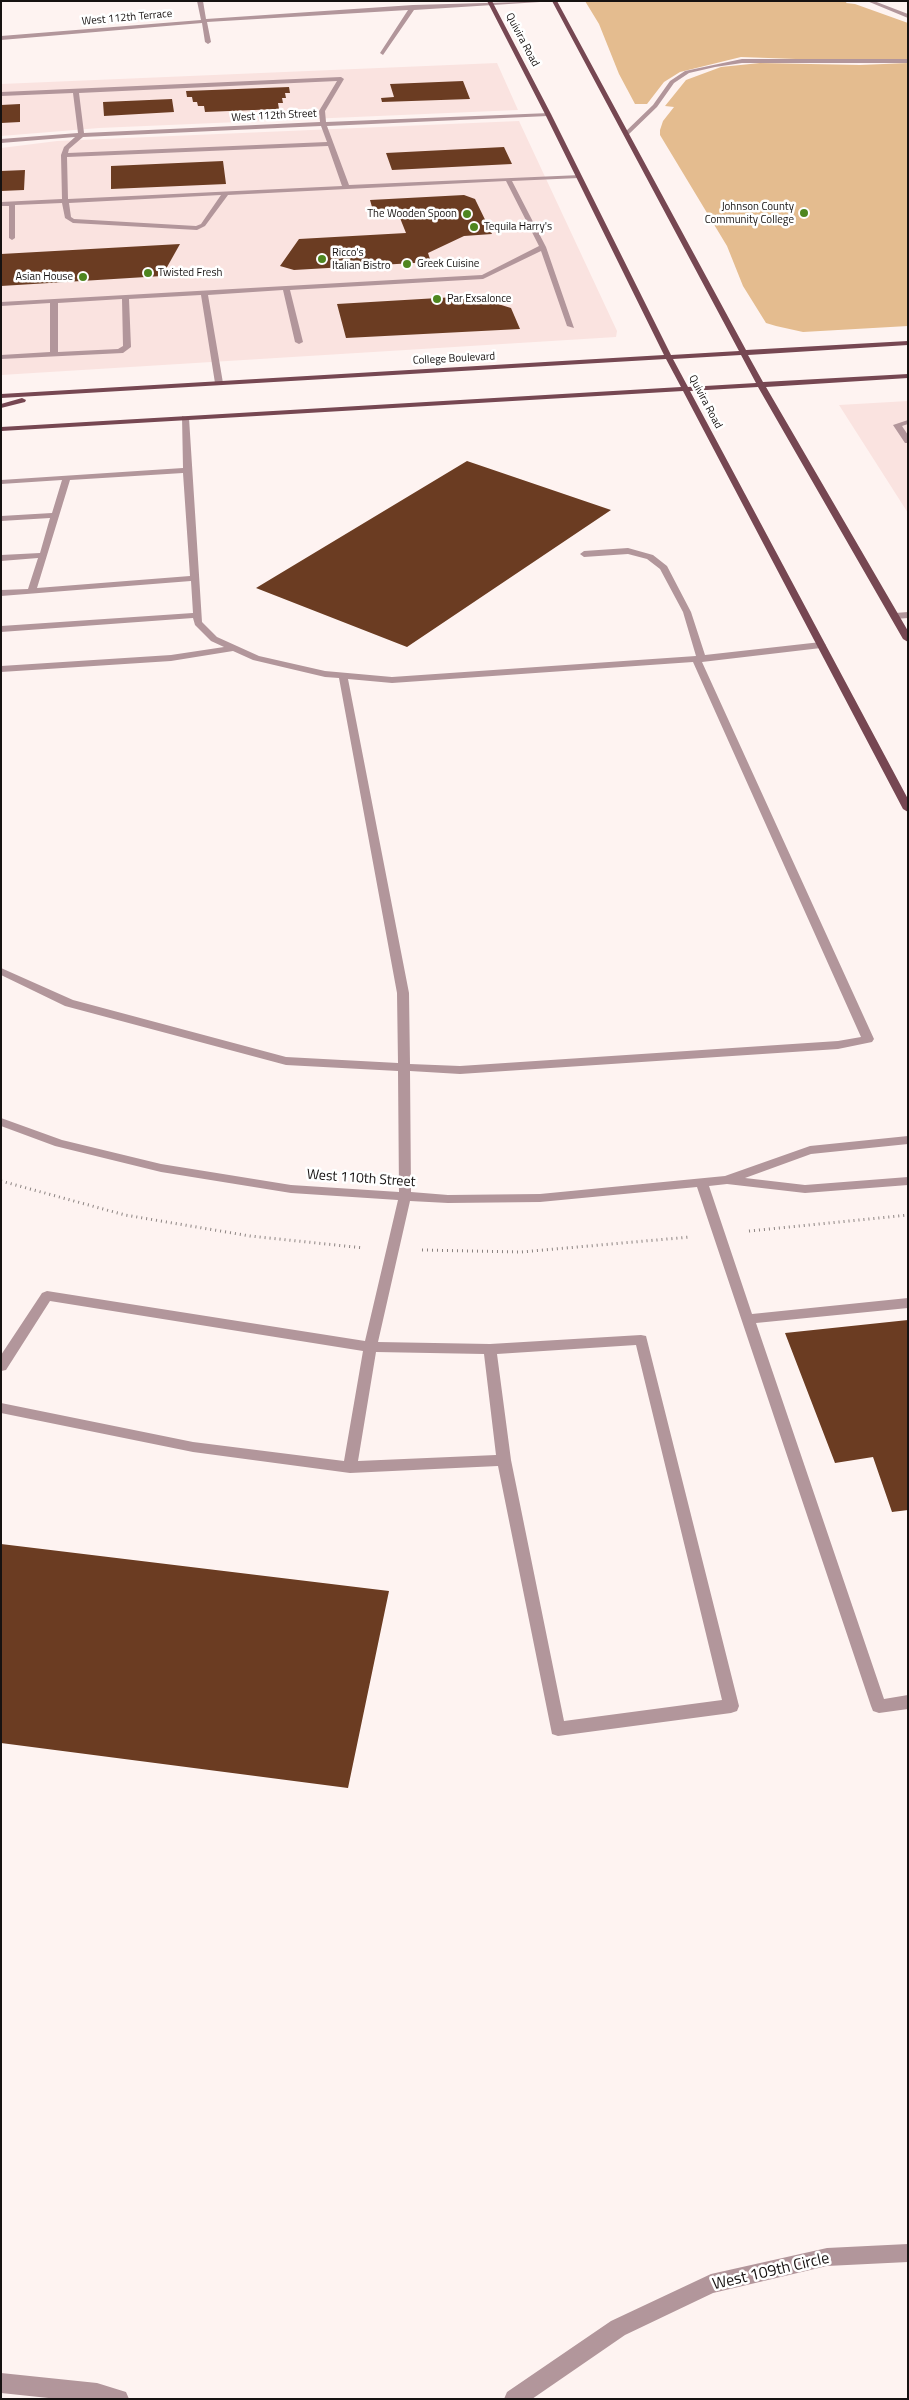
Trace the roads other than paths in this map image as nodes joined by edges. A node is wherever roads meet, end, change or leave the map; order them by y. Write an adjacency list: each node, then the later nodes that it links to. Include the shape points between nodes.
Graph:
1 (200, 1): 7 (street)
2 (554, 1): 4 (street, West 112th Terrace); 16 (main road)
3 (869, 1): 6 (street)
4 (489, 2): 5 (street, West 112th Terrace); 14 (main road, Quivira Road)
5 (413, 8): 7 (street, West 112th Terrace); 10 (street)
6 (908, 16)
7 (203, 20): 8 (street, West 112th Terrace); 9 (street)
8 (1, 38)
9 (208, 42)
10 (383, 53)
11 (908, 61): 16 (street, via 742,61 687,72 672,82 655,106)
12 (76, 91): 13 (street); 15 (street, via 340,79 322,111); 17 (street)
13 (1, 94)
14 (548, 114): 15 (street, West 112th Street); 21 (main road, Quivira Road)
15 (323, 124): 17 (street, West 112th Street); 19 (street)
16 (626, 134): 38 (main road)
17 (81, 135): 18 (street, West 112th Street); 20 (street, via 66,148)
18 (1, 141)
19 (330, 144): 20 (street); 23 (street)
20 (64, 155): 25 (street)
21 (579, 176): 22 (street); 41 (main road, Quivira Road)
22 (508, 180): 23 (street); 29 (street)
23 (346, 187): 24 (street)
24 (226, 193): 25 (street); 25 (street, via 203,225 193,228 77,222 68,218)
25 (65, 200): 26 (street)
26 (12, 203): 27 (street); 28 (street)
27 (1, 204)
28 (12, 238)
29 (543, 247): 30 (street, via 483,277); 35 (street)
30 (286, 288): 31 (street); 36 (street)
31 (204, 293): 32 (street); 43 (street)
32 (126, 297): 33 (street); 39 (street, via 127,348)
33 (54, 301): 34 (street); 39 (street)
34 (1, 304)
35 (571, 326)
36 (299, 342)
37 (908, 343): 38 (main road, College Boulevard)
38 (745, 353): 41 (main road, College Boulevard); 44 (main road)
39 (54, 354): 40 (street)
40 (1, 358)
41 (669, 358): 43 (main road, College Boulevard); 45 (main road, Quivira Road)
42 (908, 376): 44 (main road)
43 (219, 383): 46 (main road, College Boulevard)
44 (760, 385): 45 (main road); 65 (main road)
45 (685, 388): 49 (main road); 69 (main road, Quivira Road)
46 (36, 394): 47 (main road, College Boulevard); 48 (main road)
47 (1, 396)
48 (1, 406)
49 (185, 418): 51 (main road); 53 (street)
50 (908, 422): 52 (street, via 897,425)
51 (1, 429)
52 (908, 441)
53 (187, 470): 54 (street); 61 (street)
54 (67, 478): 55 (street); 56 (street)
55 (1, 482)
56 (56, 515): 57 (street); 59 (street)
57 (1, 519)
58 (584, 554): 71 (street, via 628,551 650,558 664,568 687,612)
59 (44, 555): 60 (street); 62 (street)
60 (1, 558)
61 (194, 578): 62 (street); 64 (street)
62 (32, 591): 63 (street)
63 (1, 592)
64 (197, 615): 67 (street); 70 (street, via 198,623 214,639)
65 (895, 616): 66 (street); 68 (main road)
66 (908, 616)
67 (1, 629)
68 (908, 638)
69 (821, 645): 71 (street); 74 (main road, Quivira Road)
70 (234, 648): 72 (street, via 171,658); 73 (street, via 256,658)
71 (699, 659): 73 (street, via 392,680); 76 (street, via 868,1039 838,1045 460,1070)
72 (1, 669)
73 (343, 676): 76 (street, via 403,993)
74 (908, 810)
75 (1, 971): 76 (street, via 69,1003 286,1061)
76 (404, 1068): 82 (street)
77 (1, 1122): 82 (street, West 110th Street, via 59,1143 161,1168 291,1189)
78 (908, 1140): 79 (street, West 110th Street, via 810,1150)
79 (727, 1180): 80 (street, West 110th Street, via 805,1189); 81 (street, West 110th Street)
80 (908, 1181)
81 (702, 1182): 82 (street, West 110th Street, via 540,1198); 84 (street)
82 (405, 1196): 85 (street)
83 (908, 1303): 84 (street)
84 (748, 1319): 91 (street, via 879,1706)
85 (370, 1347): 86 (street); 87 (street, via 47,1296); 90 (street)
86 (490, 1349): 89 (street); 89 (street, via 641,1340 731,1706 558,1729)
87 (1, 1366)
88 (1, 1408): 90 (street, via 193,1447)
89 (504, 1460): 90 (street)
90 (350, 1467)
91 (908, 1702)
92 (908, 2253): 95 (street, West 109th Circle, via 827,2257 711,2284 618,2328)
93 (1, 2383): 94 (street, via 97,2393)
94 (120, 2399)
95 (514, 2399)

